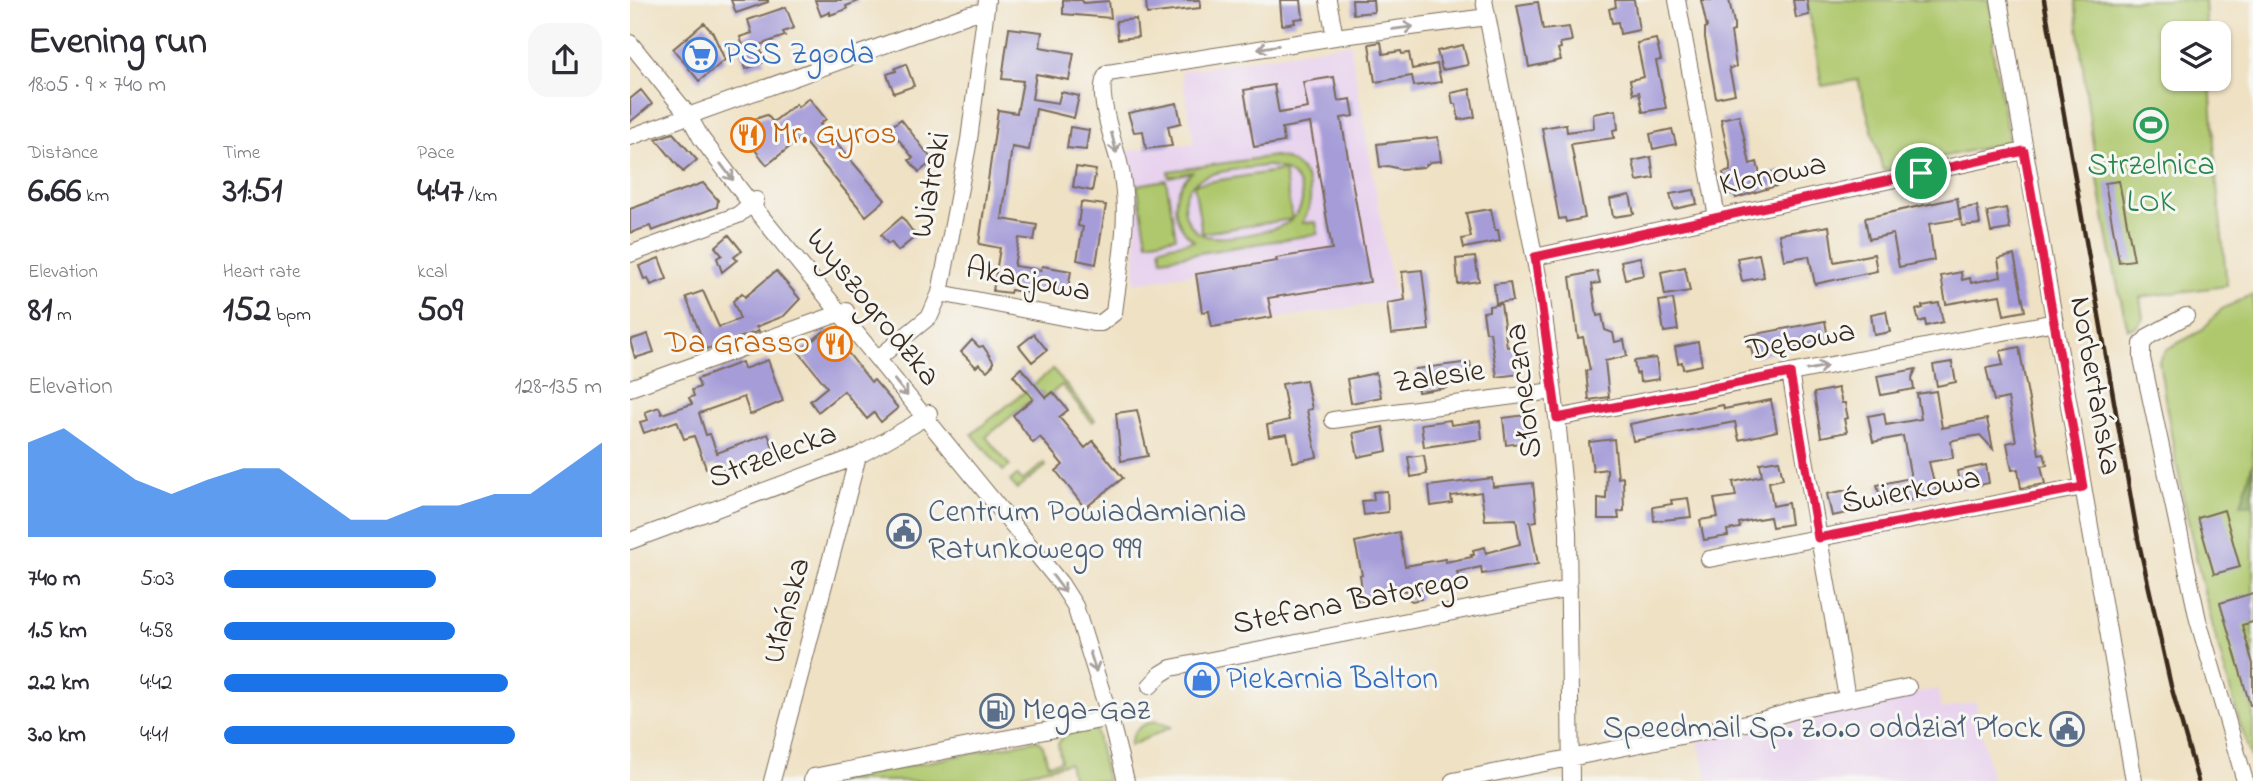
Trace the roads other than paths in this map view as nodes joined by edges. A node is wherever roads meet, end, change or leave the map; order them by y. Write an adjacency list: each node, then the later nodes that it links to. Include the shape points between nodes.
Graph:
1 (1328, 0): 7 (street)
2 (1484, 0): 6 (street, Słoneczna)
3 (1676, 0): 13 (street)
4 (1999, 0): 11 (street, Norbertańska)
5 (986, 6): 9 (street); 16 (street, Wiatraki, via 969,140)
6 (1487, 17): 7 (street, one-way to 6); 15 (street, Słoneczna)
7 (1335, 37): 16 (street, Akacjowa, one-way to 16, via 1115,70 1104,77 1102,93 1126,205 1114,313 1101,323)
8 (630, 43): 9 (street, Wyszogrodzka)
9 (689, 116): 10 (street); 12 (street, Wyszogrodzka, one-way to 12, via 701,138)
10 (630, 137)
11 (2024, 151): 13 (street, Klonowa); 19 (street, Norbertańska)
12 (754, 202): 14 (street, via 738,215); 17 (street, Wyszogrodzka)
13 (1717, 217): 15 (street, Klonowa)
14 (630, 254)
15 (1535, 257): 23 (street, Słoneczna)
16 (940, 293): 20 (street, Wiatraki, via 930,316)
17 (843, 312): 22 (street); 24 (street, Wyszogrodzka, one-way to 24)
18 (2186, 316): 44 (street, Norbertańska, via 2149,335 2142,344 2142,358 2198,620)
19 (2055, 323): 21 (street, Dębowa, one-way to 19); 28 (street, Norbertańska)
20 (882, 355)
21 (1790, 373): 25 (street, Dębowa); 29 (street)
22 (630, 388)
23 (1553, 391): 25 (street, Słoneczna); 26 (street, Zalesie)
24 (927, 414): 27 (street, Strzelecka); 36 (street, Wyszogrodzka, one-way to 36, via 1075,606)
25 (1557, 418): 32 (street, Słoneczna)
26 (1333, 420)
27 (858, 456): 30 (street, Strzelecka); 38 (street, Ułańska)
28 (2083, 487): 29 (street, Świerkowa); 43 (street, Norbertańska)
29 (1818, 538): 31 (street, Świerkowa); 35 (street)
30 (630, 541)
31 (1709, 559)
32 (1569, 589): 33 (street, Stefana Batorego, via 1171,668); 37 (street, Słoneczna)
33 (1150, 687)
34 (1908, 687): 35 (street)
35 (1847, 698): 37 (street, via 1762,720)
36 (1110, 718): 39 (street, via 813,777); 40 (street, Wyszogrodzka)
37 (1572, 757): 41 (street); 42 (street, Słoneczna)
38 (772, 781)
39 (812, 781)
40 (1126, 781)
41 (1453, 781)
42 (1572, 781)
43 (2134, 781)
44 (2245, 781)

